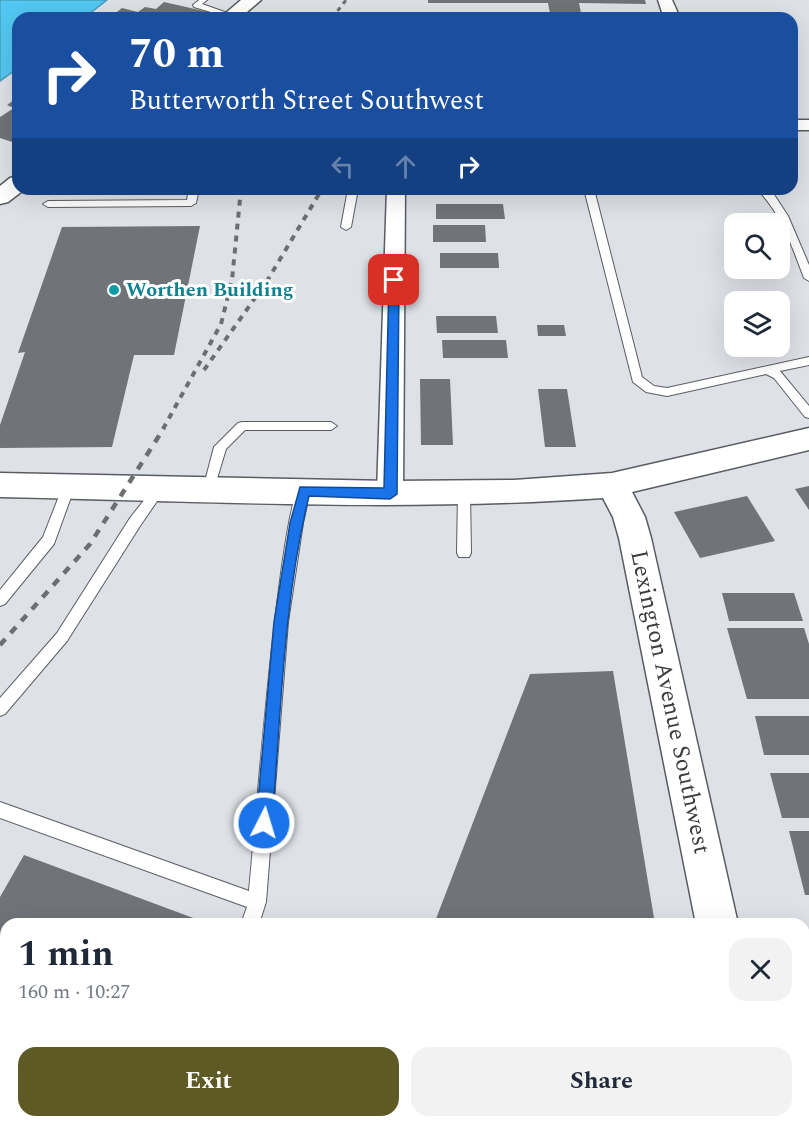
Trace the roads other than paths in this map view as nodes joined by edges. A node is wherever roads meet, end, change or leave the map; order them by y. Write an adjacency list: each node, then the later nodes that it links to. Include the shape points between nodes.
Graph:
1 (203, 0): 3 (lane, via 197,5)
2 (252, 0): 4 (street)
3 (217, 12)
4 (237, 12)
5 (134, 195): 11 (lane)
6 (193, 195): 11 (lane, via 191,203)
7 (352, 195): 13 (lane)
8 (396, 195): 27 (street)
9 (591, 195): 16 (lane, via 637,378 646,388 667,392)
10 (770, 195): 14 (lane)
11 (132, 203): 12 (lane)
12 (48, 204)
13 (346, 227)
14 (809, 278)
15 (809, 361): 16 (lane)
16 (769, 371): 17 (lane, via 778,375)
17 (809, 414)
18 (331, 426): 24 (lane, via 242,426 220,447)
19 (809, 439): 21 (street)
20 (0, 485): 22 (street)
21 (612, 485): 26 (street); 34 (street, Lexington Avenue Southwest, via 629,516)
22 (69, 486): 23 (street); 29 (lane, via 49,540)
23 (160, 488): 24 (street); 30 (lane, via 62,637)
24 (209, 489): 25 (street)
25 (304, 491): 27 (street); 32 (lane, via 281,622)
26 (464, 493): 27 (street); 28 (lane)
27 (390, 494)
28 (464, 553)
29 (0, 600)
30 (0, 709)
31 (0, 810): 32 (lane)
32 (257, 903): 33 (lane)
33 (252, 918)
34 (716, 918)

